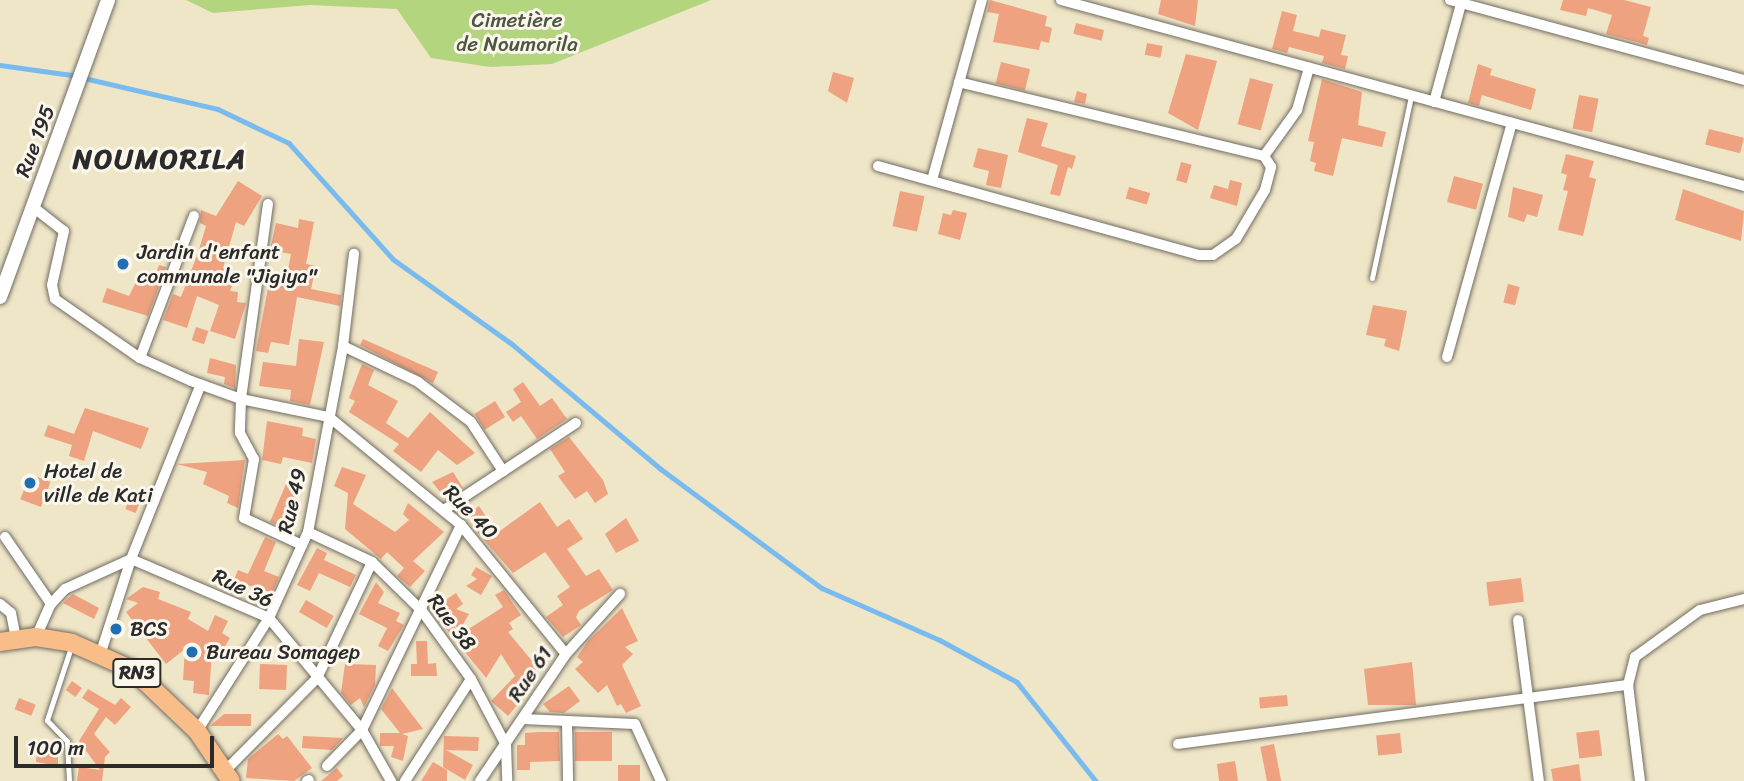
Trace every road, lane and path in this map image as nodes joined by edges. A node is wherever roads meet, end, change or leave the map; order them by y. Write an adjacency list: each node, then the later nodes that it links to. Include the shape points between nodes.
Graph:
1 (108, 0): 17 (street, Rue 195)
2 (982, 0): 8 (street)
3 (1061, 0): 5 (street)
4 (1458, 1): 7 (street); 10 (street)
5 (1105, 6): 6 (street)
6 (1309, 68): 9 (street); 12 (street, via 1297,110)
7 (1744, 80)
8 (959, 82): 12 (street); 14 (street)
9 (1411, 95): 10 (street); 20 (lane)
10 (1434, 102): 11 (street)
11 (1512, 123): 15 (street); 23 (street)
12 (1265, 156): 14 (street, via 1271,167 1265,190 1236,239 1213,255 1199,256)
13 (878, 166): 14 (street)
14 (932, 180)
15 (1744, 186)
16 (268, 204): 26 (street)
17 (33, 207): 21 (street, Rue 195); 24 (street, via 64,231 52,285 55,299)
18 (194, 216): 24 (street)
19 (354, 254): 22 (street, Rue 49)
20 (1372, 278)
21 (0, 296)
22 (343, 346): 27 (street, Rue 49); 29 (street, via 418,382 471,422)
23 (1447, 357)
24 (140, 358): 25 (street)
25 (201, 384): 26 (street); 35 (street)
26 (241, 400): 27 (street); 34 (street, via 240,433 254,459 244,518)
27 (330, 417): 30 (street, Rue 40); 32 (street, Rue 49)
28 (576, 423): 29 (street)
29 (503, 471): 30 (street)
30 (444, 510): 31 (street, Rue 40)
31 (461, 525): 41 (street); 48 (street, Rue 40)
32 (308, 531): 34 (street, Rue 49); 36 (street, Rue 38)
33 (5, 537): 40 (street)
34 (302, 545): 42 (street, Rue 49)
35 (131, 559): 40 (street, via 79,579); 42 (street, Rue 36); 47 (street)
36 (373, 562): 41 (street, Rue 38); 49 (street)
37 (620, 594): 48 (street, Rue 61)
38 (1744, 599): 51 (street, via 1700,610 1655,640 1635,657)
39 (0, 604): 45 (street, via 11,613)
40 (51, 604): 44 (street)
41 (422, 611): 50 (street, Rue 38); 55 (street)
42 (269, 618): 49 (street, Rue 36); 56 (street, Rue 49)
43 (1518, 620): 52 (street)
44 (36, 637): 45 (highway, RN3); 46 (highway, RN3)
45 (8, 640)
46 (72, 643): 47 (highway, RN3); 61 (lane, via 47,720 71,751)
47 (101, 652): 56 (highway, RN3, via 133,670)
48 (566, 654): 53 (street, Rue 61)
49 (317, 678): 55 (street, Rue 36); 60 (street)
50 (471, 680): 58 (street, Rue 38); 63 (street)
51 (1628, 685): 52 (street); 69 (street)
52 (1528, 698): 57 (street); 68 (street)
53 (523, 719): 54 (street); 58 (street, Rue 61)
54 (566, 721): 66 (street); 67 (street, via 635,724)
55 (362, 730): 59 (street); 62 (street, Rue 36)
56 (197, 731): 60 (highway, RN3)
57 (1178, 744)
58 (506, 745): 64 (street, Rue 61); 65 (street, Rue 38)
59 (327, 766)
60 (228, 776)
61 (69, 781)
62 (391, 781)
63 (405, 781)
64 (480, 781)
65 (506, 781)
66 (568, 781)
67 (661, 781)
68 (1539, 781)
69 (1640, 781)

